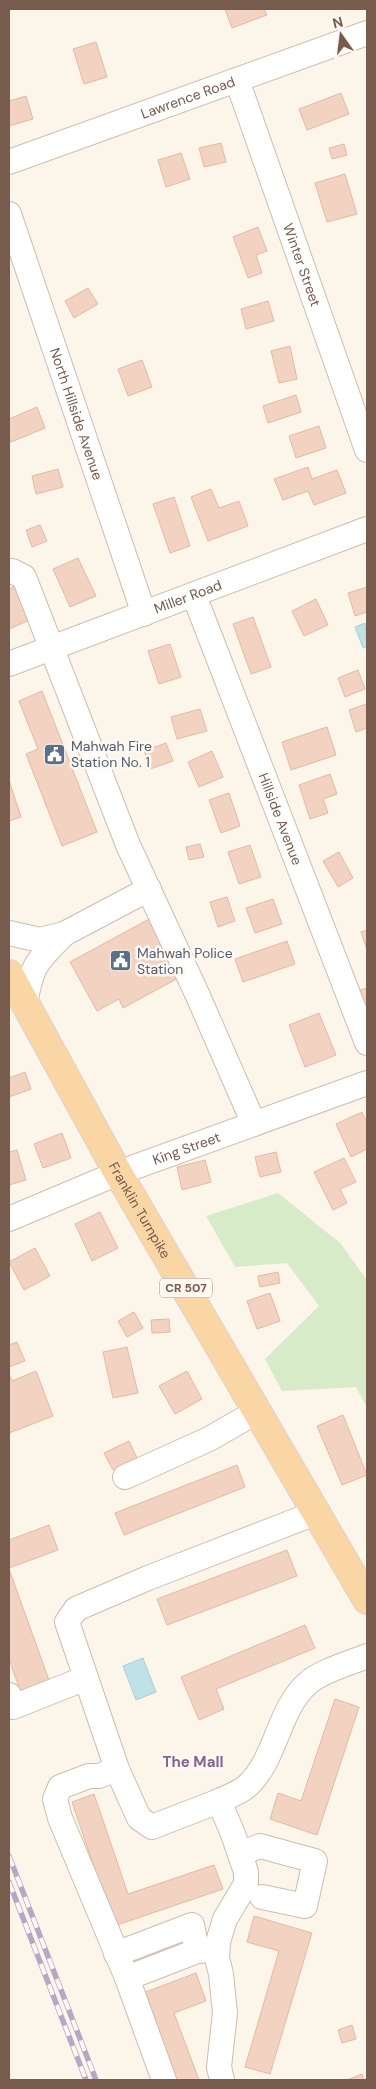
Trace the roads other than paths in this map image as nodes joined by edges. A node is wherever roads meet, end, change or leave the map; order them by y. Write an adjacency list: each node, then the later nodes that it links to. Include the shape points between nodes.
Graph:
1 (367, 34): 2 (street, Lawrence Road)
2 (237, 80): 3 (street, Lawrence Road); 5 (street, Winter Street)
3 (9, 162)
4 (9, 214): 9 (street, North Hillside Avenue)
5 (367, 450)
6 (367, 529): 8 (street, Miller Road)
7 (9, 572): 10 (street, via 24,577)
8 (194, 595): 9 (street, Miller Road); 17 (street, Hillside Avenue)
9 (144, 614): 10 (street, Miller Road)
10 (51, 650): 11 (street, Miller Road); 12 (street, via 108,798)
11 (9, 664)
12 (149, 889): 14 (street); 19 (street)
13 (9, 933): 14 (street, via 40,940)
14 (64, 934): 16 (street, via 35,966 30,976)
15 (9, 974): 16 (main road, Franklin Turnpike / CR 507)
16 (26, 1004): 20 (main road, Franklin Turnpike / CR 507)
17 (367, 1043)
18 (367, 1083): 19 (street, King Street)
19 (254, 1124): 20 (street, King Street)
20 (118, 1173): 21 (street, King Street); 22 (main road, Franklin Turnpike / CR 507)
21 (9, 1219)
22 (258, 1411): 23 (street, via 209,1439); 24 (main road, Franklin Turnpike / CR 507)
23 (125, 1476)
24 (318, 1512): 25 (main road, Franklin Turnpike / CR 507); 27 (street, via 76,1609 66,1622)
25 (367, 1600)
26 (367, 1656): 30 (street, via 306,1685 284,1716 261,1769 246,1787)
27 (86, 1678): 28 (street, via 13,1707); 29 (street)
28 (9, 1695)
29 (117, 1769): 30 (street, via 139,1818 152,1827); 34 (street, via 60,1787 55,1798 60,1818)
30 (219, 1801): 31 (street)
31 (240, 1854): 32 (street, via 260,1846 315,1861 305,1906); 33 (street, via 246,1884 225,1920 218,1942)
32 (262, 1896)
33 (207, 1950): 34 (street, via 192,1924); 35 (street); 37 (street, via 225,2012 218,2067)
34 (116, 1954): 35 (street)
35 (127, 1978): 36 (street)
36 (164, 2080)
37 (222, 2080)

